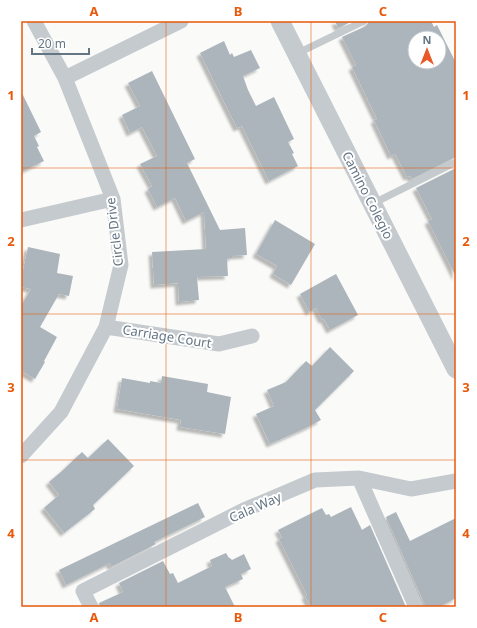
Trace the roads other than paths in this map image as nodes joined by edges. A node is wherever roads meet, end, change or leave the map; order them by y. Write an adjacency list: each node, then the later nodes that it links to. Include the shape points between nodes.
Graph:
1 (34, 21): 6 (street, Circle Drive)
2 (181, 21): 6 (street)
3 (280, 21): 5 (street, Camino Colegio)
4 (364, 21): 5 (lane)
5 (296, 54): 9 (street, Camino Colegio)
6 (65, 78): 8 (street, Circle Drive)
7 (456, 162): 9 (lane)
8 (112, 199): 10 (street); 11 (street, Circle Drive, via 121,265)
9 (372, 204): 13 (street, Camino Colegio)
10 (21, 220)
11 (106, 327): 12 (street, Carriage Court, via 220,344); 14 (street, Circle Drive, via 61,412)
12 (252, 336)
13 (456, 369)
14 (21, 456)
15 (359, 478): 16 (street, Cala Way, via 411,489); 17 (street, Cala Way, via 315,480 244,510 83,591); 18 (street)
16 (456, 481)
17 (91, 607)
18 (416, 607)

